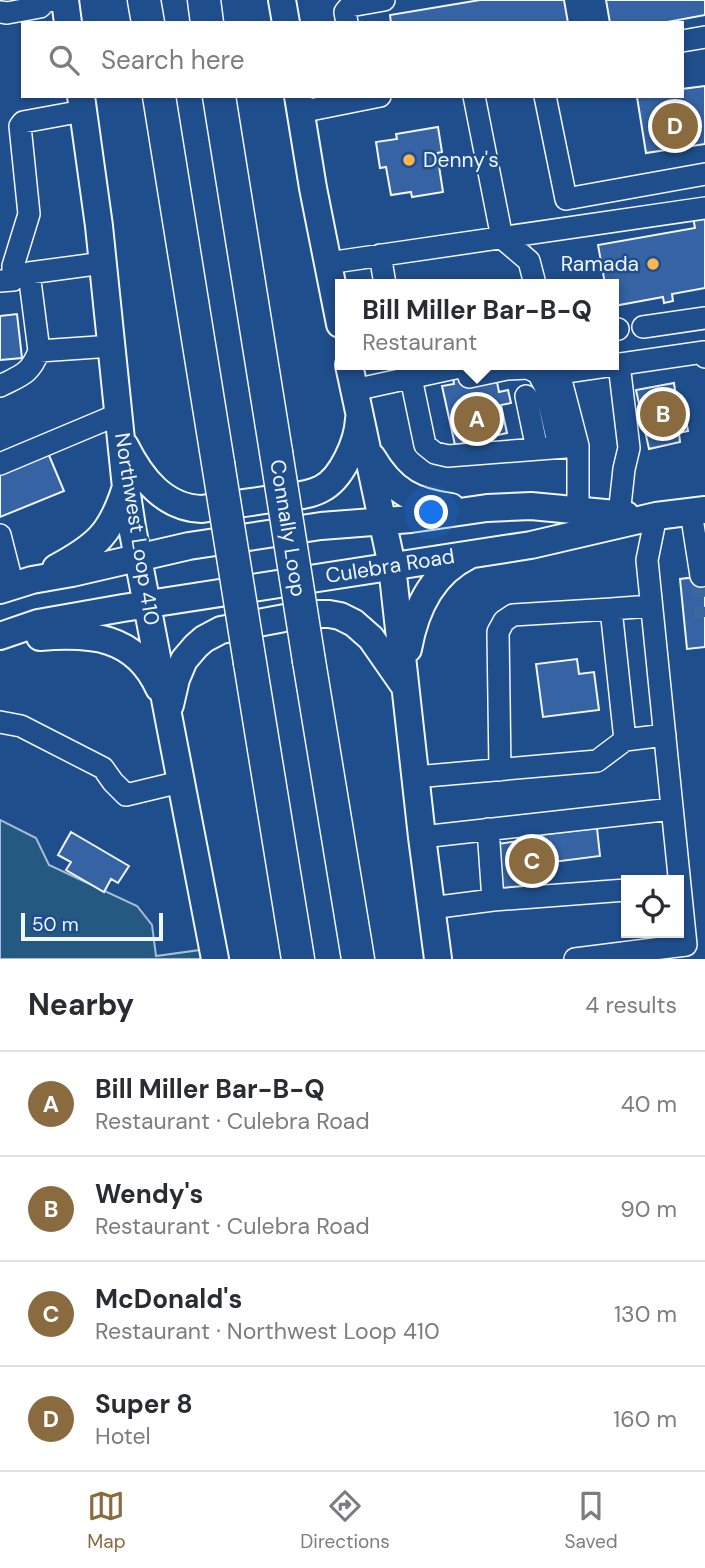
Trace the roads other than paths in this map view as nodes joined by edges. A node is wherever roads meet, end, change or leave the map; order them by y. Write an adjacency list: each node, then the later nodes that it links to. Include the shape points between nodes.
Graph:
1 (15, 0): 7 (lane)
2 (53, 0): 8 (lane, via 40,7); 10 (main road)
3 (144, 0): 11 (highway)
4 (204, 0): 12 (highway)
5 (282, 0): 13 (main road)
6 (384, 0): 9 (lane)
7 (0, 5)
8 (0, 12)
9 (365, 13): 14 (lane, via 349,6)
10 (67, 21)
11 (148, 21)
12 (207, 21)
13 (286, 21)
14 (346, 21)
15 (705, 37): 16 (lane)
16 (684, 41)
17 (159, 98): 89 (highway, bridge)
18 (219, 98): 90 (highway, Connally Loop, bridge)
19 (358, 98): 22 (lane)
20 (474, 98): 26 (lane)
21 (545, 98): 24 (lane, via 566,199)
22 (299, 104): 29 (main road)
23 (83, 110): 28 (main road, Northwest Loop 410); 30 (lane, via 20,126 29,214 13,266)
24 (705, 174)
25 (705, 208): 26 (lane)
26 (502, 238): 27 (lane); 32 (lane, via 529,261)
27 (380, 256): 29 (lane); 31 (lane)
28 (103, 263): 30 (lane); 36 (main road, Northwest Loop 410)
29 (328, 263): 33 (main road)
30 (14, 278): 37 (lane)
31 (384, 279)
32 (534, 279)
33 (335, 296)
34 (705, 318): 35 (lane)
35 (643, 327)
36 (112, 345): 37 (lane); 49 (main road, Northwest Loop 410)
37 (39, 351): 46 (lane, via 33,366)
38 (705, 353): 39 (lane)
39 (619, 364): 58 (lane, via 629,448)
40 (498, 370): 43 (lane)
41 (532, 370): 51 (lane, via 545,386)
42 (558, 370): 51 (lane)
43 (464, 374): 45 (lane)
44 (352, 377): 45 (lane); 48 (main road)
45 (407, 378): 52 (lane, via 425,445 435,453 448,456)
46 (0, 386)
47 (526, 396): 52 (lane)
48 (359, 416): 49 (main road, via 343,467 320,490 202,509 180,505 159,493 140,471); 50 (main road)
49 (120, 426): 53 (lane); 54 (main road, Northwest Loop 410)
50 (366, 442): 55 (main road, via 380,469 410,497 434,505); 60 (main road)
51 (568, 447): 52 (lane); 56 (lane)
52 (537, 449)
53 (0, 464)
54 (126, 488): 63 (main road, Northwest Loop 410); 66 (main road, via 110,526 96,543)
55 (488, 508): 56 (main road, Culebra Road); 60 (main road, Culebra Road)
56 (578, 511): 58 (main road, Culebra Road)
57 (698, 511): 59 (main road, Culebra Road); 65 (lane)
58 (618, 515): 59 (main road, Culebra Road)
59 (656, 516): 62 (main road, Culebra Road); 68 (lane, via 647,560)
60 (382, 521): 63 (main road, Culebra Road, via 321,526); 64 (main road)
61 (0, 535): 66 (lane)
62 (476, 553): 64 (main road, Culebra Road); 71 (main road, via 443,573 421,605 408,650)
63 (138, 557): 66 (main road, Culebra Road); 67 (main road, Northwest Loop 410)
64 (392, 566): 67 (main road, Culebra Road); 71 (main road)
65 (701, 576)
66 (15, 585)
67 (146, 605): 70 (main road, Culebra Road, via 38,623); 72 (main road, Northwest Loop 410)
68 (651, 606): 69 (lane); 74 (lane)
69 (611, 609): 75 (lane); 76 (lane, via 513,615 504,621 498,632)
70 (0, 638): 72 (main road, via 84,635 118,645 153,676)
71 (406, 689): 72 (main road, via 371,638 354,623 340,616 306,614 221,631 204,639 179,670); 77 (main road)
72 (168, 715): 78 (main road, Northwest Loop 410)
73 (0, 722): 78 (lane, via 21,726 103,768 126,796)
74 (665, 735): 75 (lane); 79 (lane)
75 (625, 740): 76 (lane, via 597,761)
76 (500, 770): 77 (lane)
77 (415, 777): 81 (main road)
78 (180, 782): 88 (main road, Northwest Loop 410)
79 (672, 809): 80 (lane); 82 (lane)
80 (488, 829): 81 (lane); 84 (lane)
81 (422, 837): 86 (main road)
82 (678, 875)
83 (621, 890): 84 (lane)
84 (493, 900): 86 (lane)
85 (684, 903): 87 (lane)
86 (431, 908): 91 (main road)
87 (696, 943): 93 (lane)
88 (215, 959)
89 (298, 959)
90 (358, 959)
91 (438, 959)
92 (575, 959): 93 (lane)
93 (580, 959)

